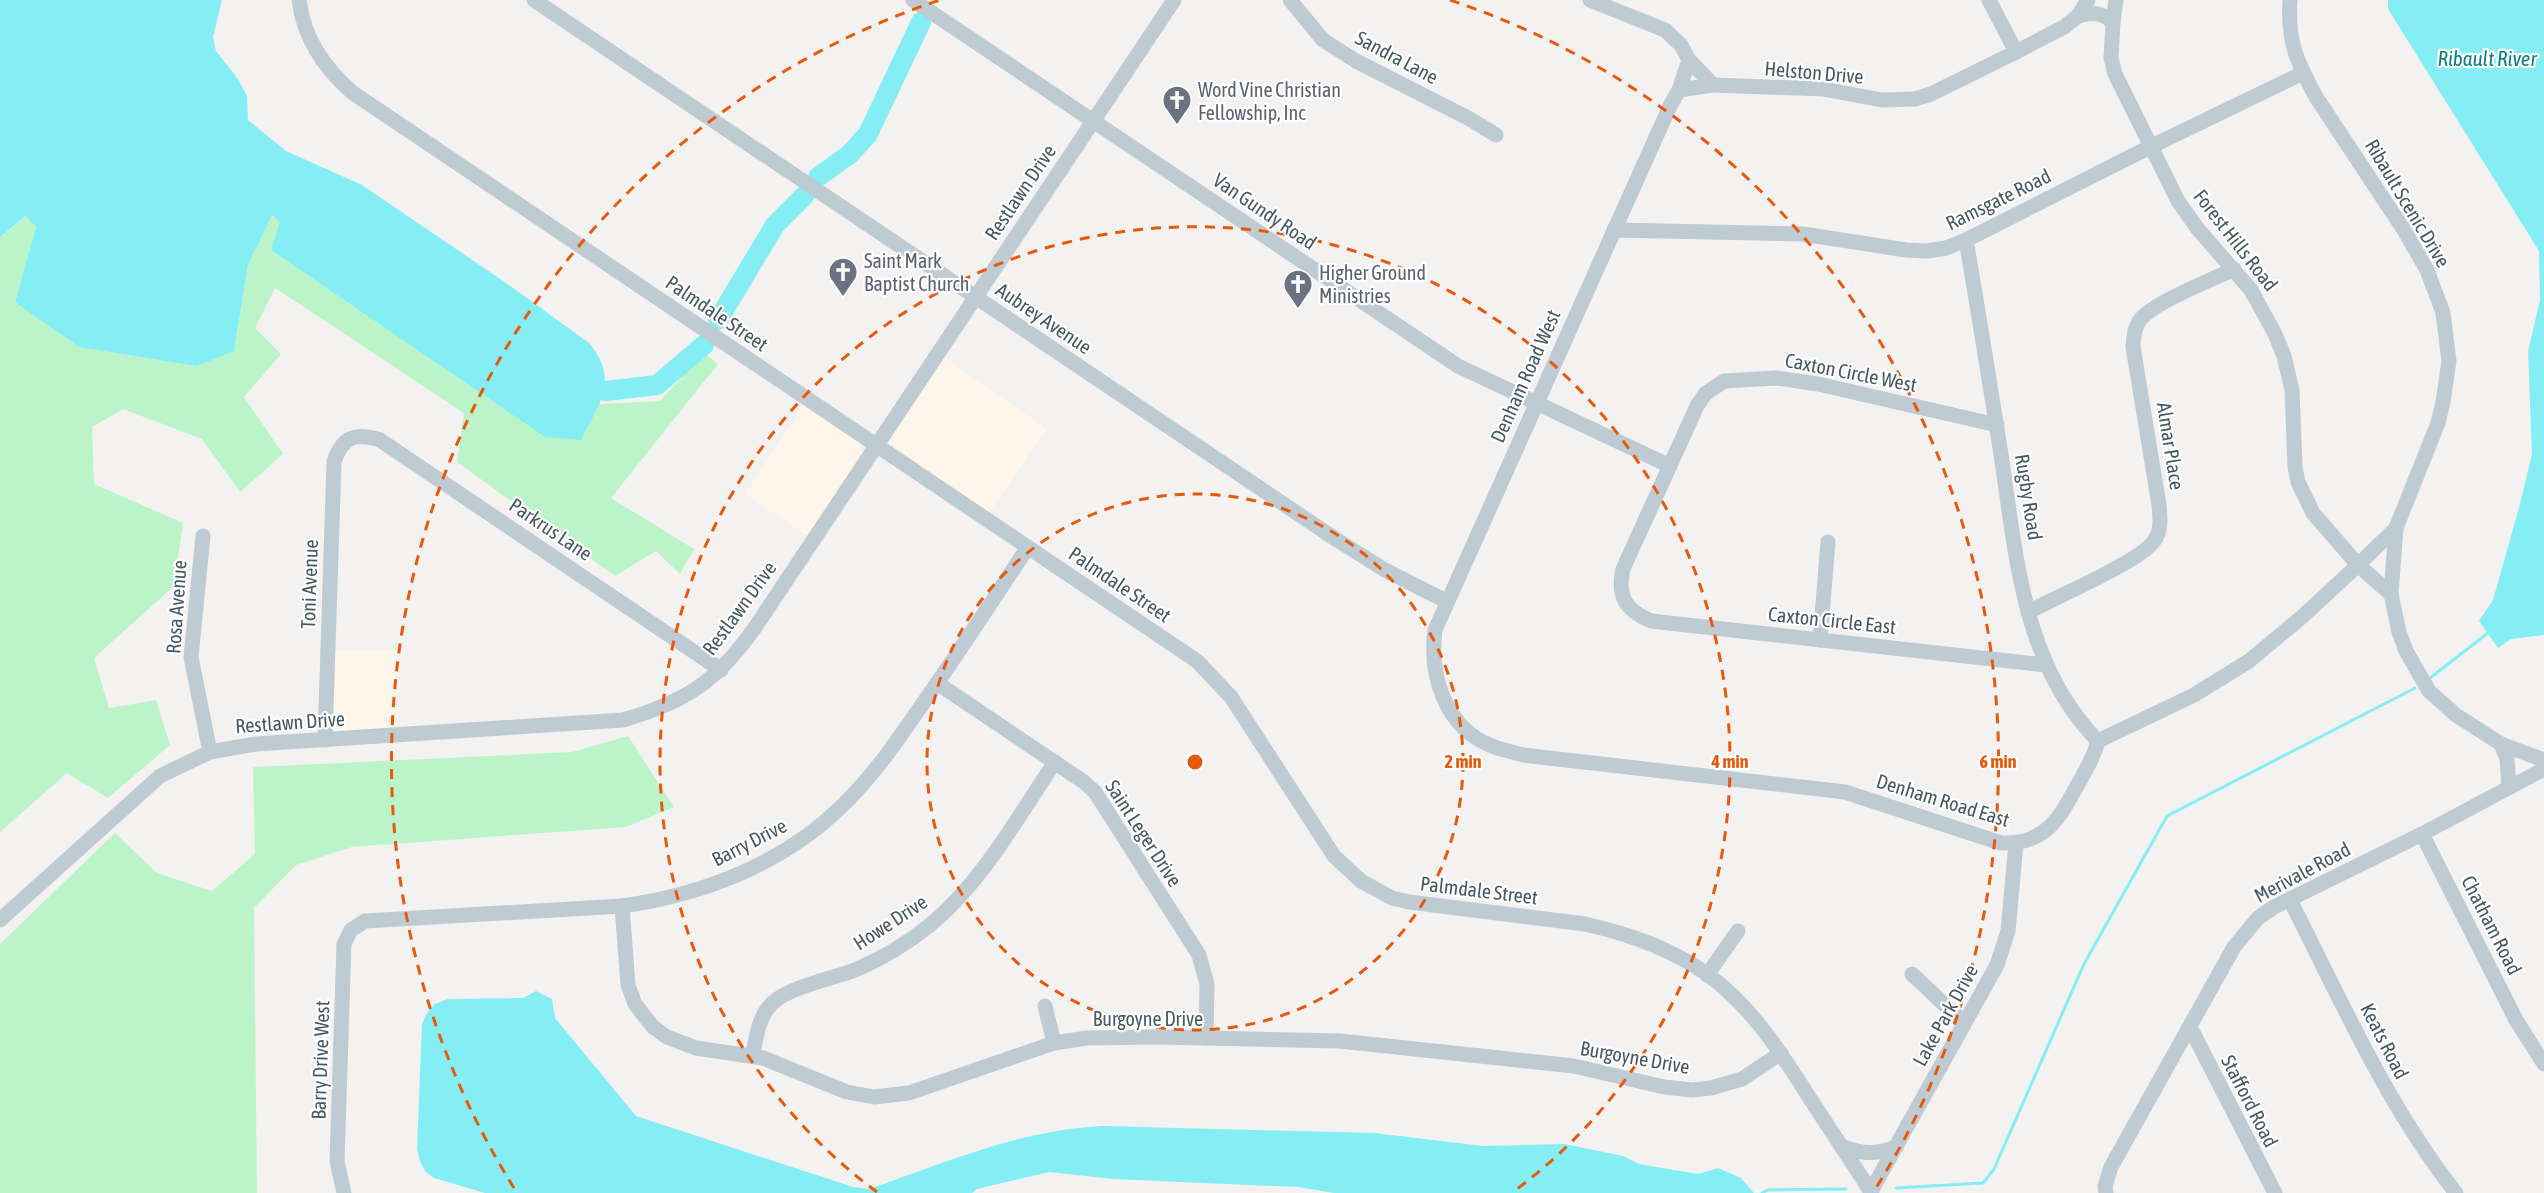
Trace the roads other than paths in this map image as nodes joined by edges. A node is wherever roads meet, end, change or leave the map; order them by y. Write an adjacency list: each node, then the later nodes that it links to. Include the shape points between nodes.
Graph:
1 (299, 0): 28 (street, Palmdale Street, via 302,20 315,50 337,80 353,93)
2 (534, 0): 24 (street, Aubrey Avenue)
3 (914, 0): 18 (street, Van Gundy Road)
4 (1174, 0): 18 (street, Restlawn Drive)
5 (1290, 0): 19 (street, Sandra Lane, via 1323,40)
6 (1590, 0): 14 (street, via 1665,30 1682,45)
7 (1989, 0): 13 (street)
8 (2088, 0): 11 (street)
9 (2116, 0): 12 (street, Forest Hills Road)
10 (2290, 0): 15 (street, Ribault Scenic Drive, via 2290,36)
11 (2078, 16): 12 (street, via 2103,14); 13 (street, Helston Drive)
12 (2113, 22): 20 (street, Forest Hills Road, via 2111,58 2115,74)
13 (2016, 52): 16 (street, Helston Drive, via 1931,94 1899,101 1823,90)
14 (1689, 60): 16 (street); 17 (street)
15 (2303, 73): 20 (street, Ramsgate Road); 30 (street, Ribault Scenic Drive, via 2415,247 2443,313 2449,361 2443,402)
16 (1713, 85): 17 (street, Helston Drive)
17 (1679, 90): 21 (street, Denham Road West)
18 (1094, 121): 24 (street, Restlawn Drive); 25 (street, Van Gundy Road, via 1458,366)
19 (1496, 135)
20 (2150, 147): 22 (street, Ramsgate Road); 23 (street, Forest Hills Road, via 2178,201)
21 (1614, 230): 22 (street, Ramsgate Road, via 1803,234 1906,250 1936,249); 25 (street, Denham Road West)
22 (1966, 240): 26 (street, Rugby Road)
23 (2235, 269): 34 (street, Forest Hills Road, via 2266,315 2284,356 2292,390 2295,467 2304,499); 38 (street, Almar Place, via 2155,308 2141,318 2134,334 2161,521 2155,540 2140,555)
24 (975, 296): 28 (street, Restlawn Drive); 37 (street, Aubrey Avenue, via 1337,540)
25 (1536, 404): 29 (street, Van Gundy Road); 37 (street, Denham Road West)
26 (1997, 425): 29 (street, Caxton Circle West, via 1818,384 1776,378 1735,379 1724,381 1705,394); 38 (street, Rugby Road)
27 (352, 437): 41 (street, Parkrus Lane, via 365,435 380,440); 44 (street, Toni Avenue, via 338,450 334,462)
28 (876, 445): 33 (street, Palmdale Street); 41 (street, Restlawn Drive, via 754,629)
29 (1670, 466): 36 (street, Caxton Circle West, via 1623,569)
30 (2396, 528): 34 (street, Ribault Scenic Drive); 35 (street)
31 (203, 536): 47 (street, Rosa Avenue, via 191,657)
32 (1828, 542): 39 (street)
33 (1028, 547): 42 (street, Barry Drive); 60 (street, Palmdale Street, via 1209,672 1231,697 1334,856 1361,881 1392,897 1427,906 1612,930 1666,950)
34 (2358, 565): 35 (street); 45 (street, via 2249,661 2194,695)
35 (2391, 594): 46 (street, via 2406,651 2429,691 2456,715)
36 (1623, 597): 39 (street, Caxton Circle East, via 1639,616 1651,621)
37 (1446, 601): 43 (street, Denham Road West, via 1432,650)
38 (2028, 612): 40 (street, Rugby Road)
39 (1820, 640): 40 (street, Caxton Circle East)
40 (2045, 665): 45 (street, Rugby Road, via 2081,724)
41 (721, 670): 44 (street, Restlawn Drive, via 677,701 623,720)
42 (937, 683): 49 (street, Saint Leger Drive); 55 (street, Barry Drive, via 888,755 859,789 798,842 702,888)
43 (1438, 685): 53 (street, Denham Road East, via 1444,701 1460,722 1477,739 1492,746 1523,754 1845,792 2001,843)
44 (325, 740): 47 (street, Restlawn Drive, via 256,744)
45 (2098, 741): 53 (street, Denham Road East, via 2095,755 2054,823 2044,832)
46 (2501, 744): 48 (street); 51 (street, via 2507,759)
47 (210, 752): 56 (street, Restlawn Drive, via 176,766 146,786)
48 (2544, 760)
49 (1055, 762): 64 (street, Saint Leger Drive, via 1095,792 1199,956 1207,984); 67 (street, Howe Drive, via 989,861 952,904 887,954 776,999 762,1017)
50 (2544, 769): 51 (street, Merivale Road)
51 (2509, 787): 52 (street, Merivale Road)
52 (2422, 834): 54 (street, Merivale Road); 68 (street, Chatham Road, via 2517,1020)
53 (2016, 843): 62 (street, Lake Park Drive, via 2004,947)
54 (2290, 900): 63 (street, Merivale Road, via 2258,918 2245,932); 75 (street, Keats Road, via 2390,1097)
55 (622, 906): 57 (street, Barry Drive, via 365,921); 67 (street, Burgoyne Drive, via 628,985 647,1022 667,1037 696,1048)
56 (0, 920)
57 (351, 930): 72 (street, Barry Drive West, via 345,944 338,1150)
58 (1738, 931): 60 (street)
59 (1911, 974): 62 (street)
60 (1707, 975): 66 (street, Palmdale Street, via 1755,1020)
61 (1045, 1006): 65 (street)
62 (1964, 1023): 70 (street, Lake Park Drive)
63 (2190, 1027): 71 (street, Merivale Road, via 2111,1167); 74 (street, Stafford Road)
64 (1206, 1038): 65 (street, Burgoyne Drive, via 1087,1038); 66 (street, Burgoyne Drive, via 1340,1041 1574,1066 1692,1090 1742,1079)
65 (1054, 1043): 67 (street, Burgoyne Drive, via 888,1097 858,1095 786,1065)
66 (1781, 1053): 69 (street, Palmdale Street)
67 (753, 1056)
68 (2544, 1064)
69 (1841, 1146): 70 (street, via 1868,1154); 73 (street, Palmdale Street)
70 (1896, 1147): 73 (street, Lake Park Drive)
71 (2105, 1189)
72 (344, 1193)
73 (1871, 1193)
74 (2274, 1193)
75 (2456, 1193)

